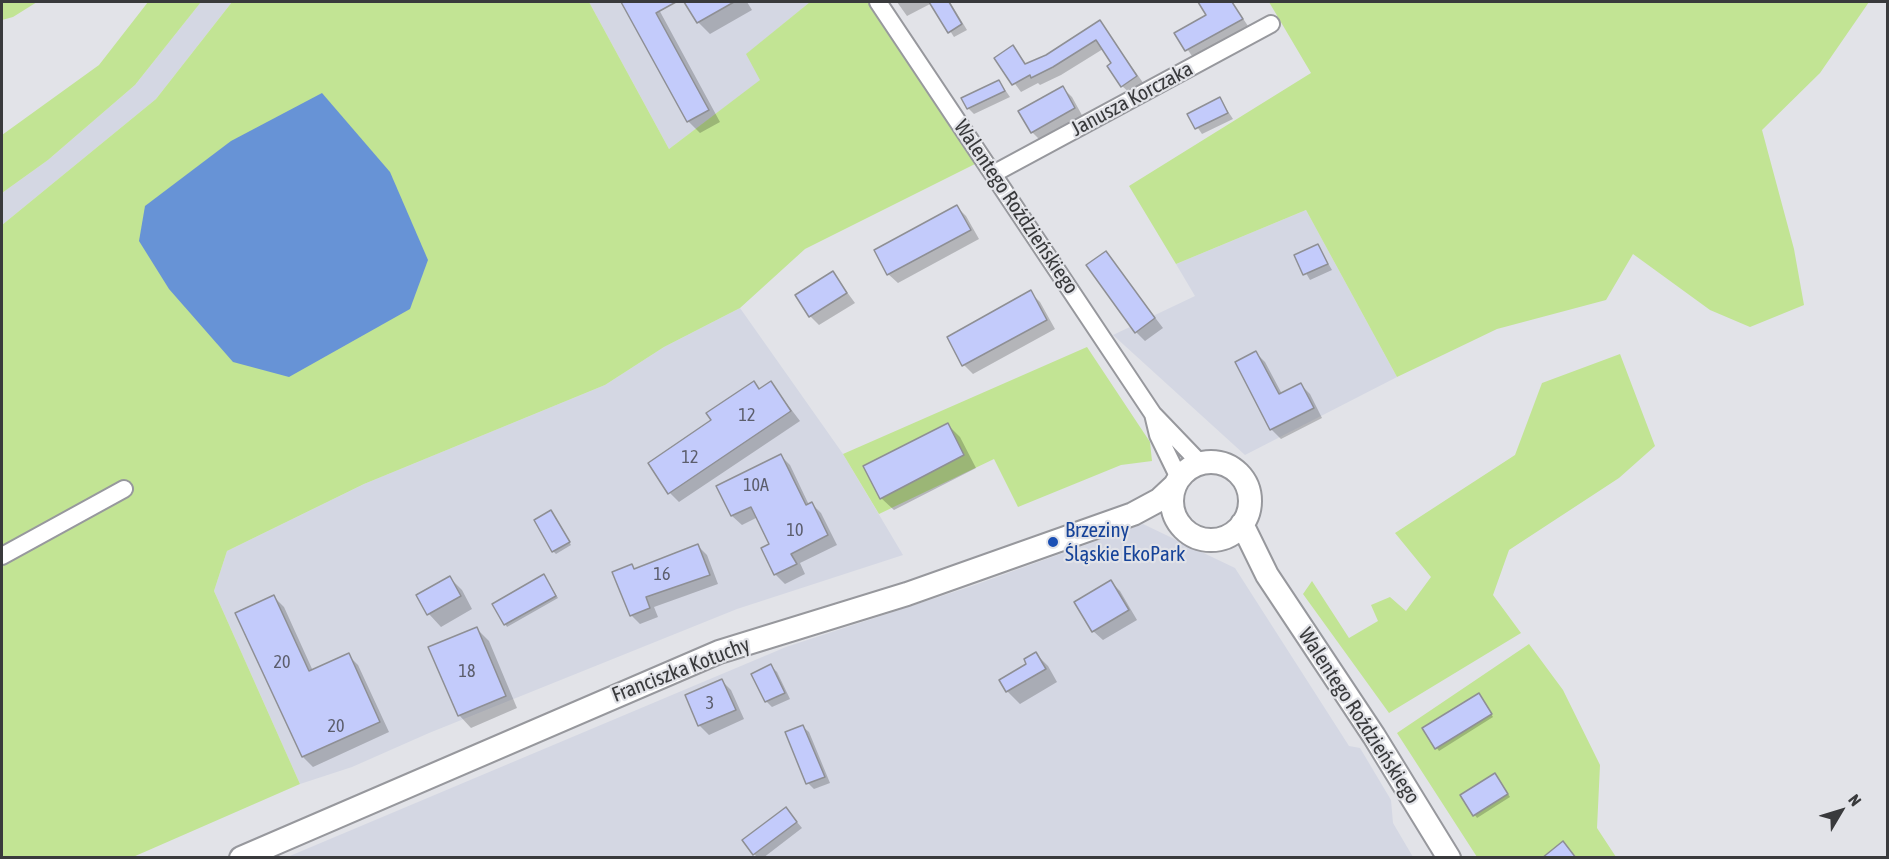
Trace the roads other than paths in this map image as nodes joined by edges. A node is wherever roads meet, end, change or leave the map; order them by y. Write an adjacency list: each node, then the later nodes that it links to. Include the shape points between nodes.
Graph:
1 (878, 2): 3 (street, Walentego Roździeńskiego)
2 (1271, 24): 3 (street, Janusza Korczaka)
3 (993, 174): 4 (street, Walentego Roździeńskiego)
4 (1153, 414): 5 (street, Walentego Roździeńskiego); 6 (street, Walentego Roździeńskiego)
5 (1200, 463): 6 (street); 10 (street, via 1222,464 1240,476 1249,495)
6 (1177, 482): 8 (street, Franciszka Kotuchy, via 1159,500); 9 (street, via 1172,498)
7 (124, 489): 12 (street)
8 (1133, 514): 9 (street, Franciszka Kotuchy); 14 (street, Franciszka Kotuchy, via 907,594 719,652)
9 (1177, 520): 11 (street, via 1194,536)
10 (1242, 524): 11 (street, via 1229,536); 13 (street, Walentego Roździeńskiego)
11 (1216, 539): 13 (street, Walentego Roździeńskiego)
12 (2, 556)
13 (1267, 575): 15 (street, Walentego Roździeńskiego, via 1368,726)
14 (241, 858)
15 (1449, 858)

